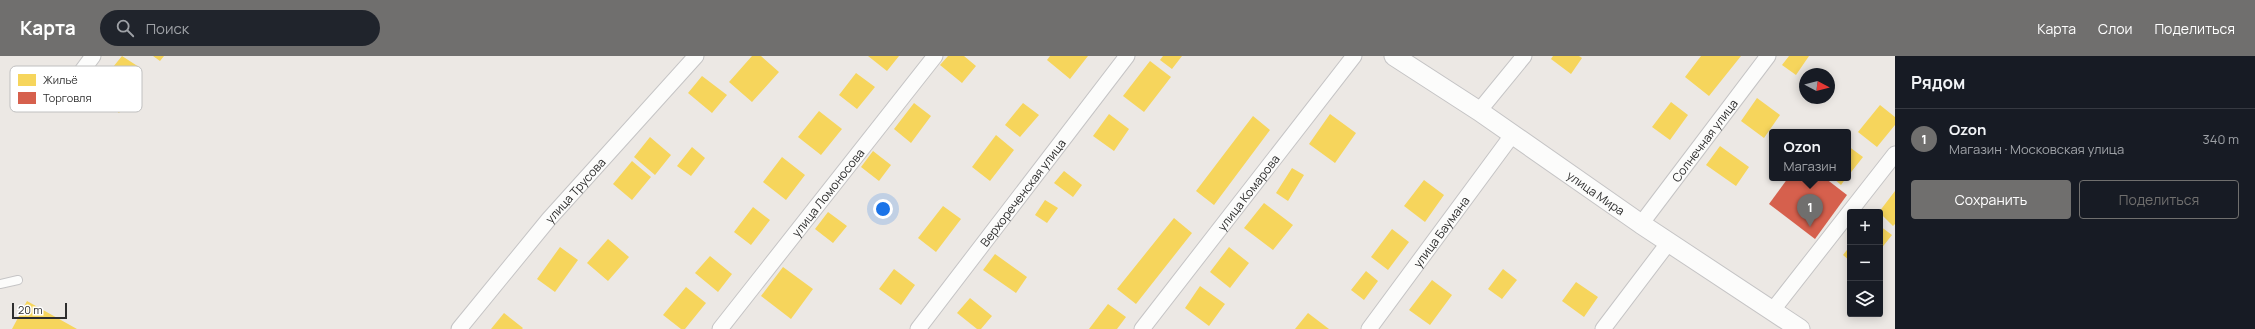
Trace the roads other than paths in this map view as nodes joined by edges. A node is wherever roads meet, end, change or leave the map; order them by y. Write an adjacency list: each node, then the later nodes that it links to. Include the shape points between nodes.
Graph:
1 (93, 56): 9 (street)
2 (696, 56): 18 (street, улица Трусова, via 549,218)
3 (935, 56): 19 (street, улица Ломоносова)
4 (1127, 56): 20 (street, Верхореченская улица)
5 (1354, 56): 21 (street, улица Комарова)
6 (1394, 56): 10 (street, улица Мира)
7 (1524, 56): 10 (street)
8 (1768, 56): 13 (street, Солнечная улица)
9 (86, 66)
10 (1479, 110): 11 (street, улица Мира)
11 (1513, 134): 13 (street, улица Мира); 22 (street, улица Баумана)
12 (1895, 154): 17 (street)
13 (1641, 224): 14 (street, улица Мира)
14 (1669, 242): 17 (street, улица Мира); 23 (street)
15 (18, 280): 16 (lane)
16 (0, 284)
17 (1772, 311): 24 (street, улица Мира)
18 (459, 329)
19 (720, 329)
20 (918, 329)
21 (1142, 329)
22 (1369, 329)
23 (1603, 329)
24 (1800, 329)

